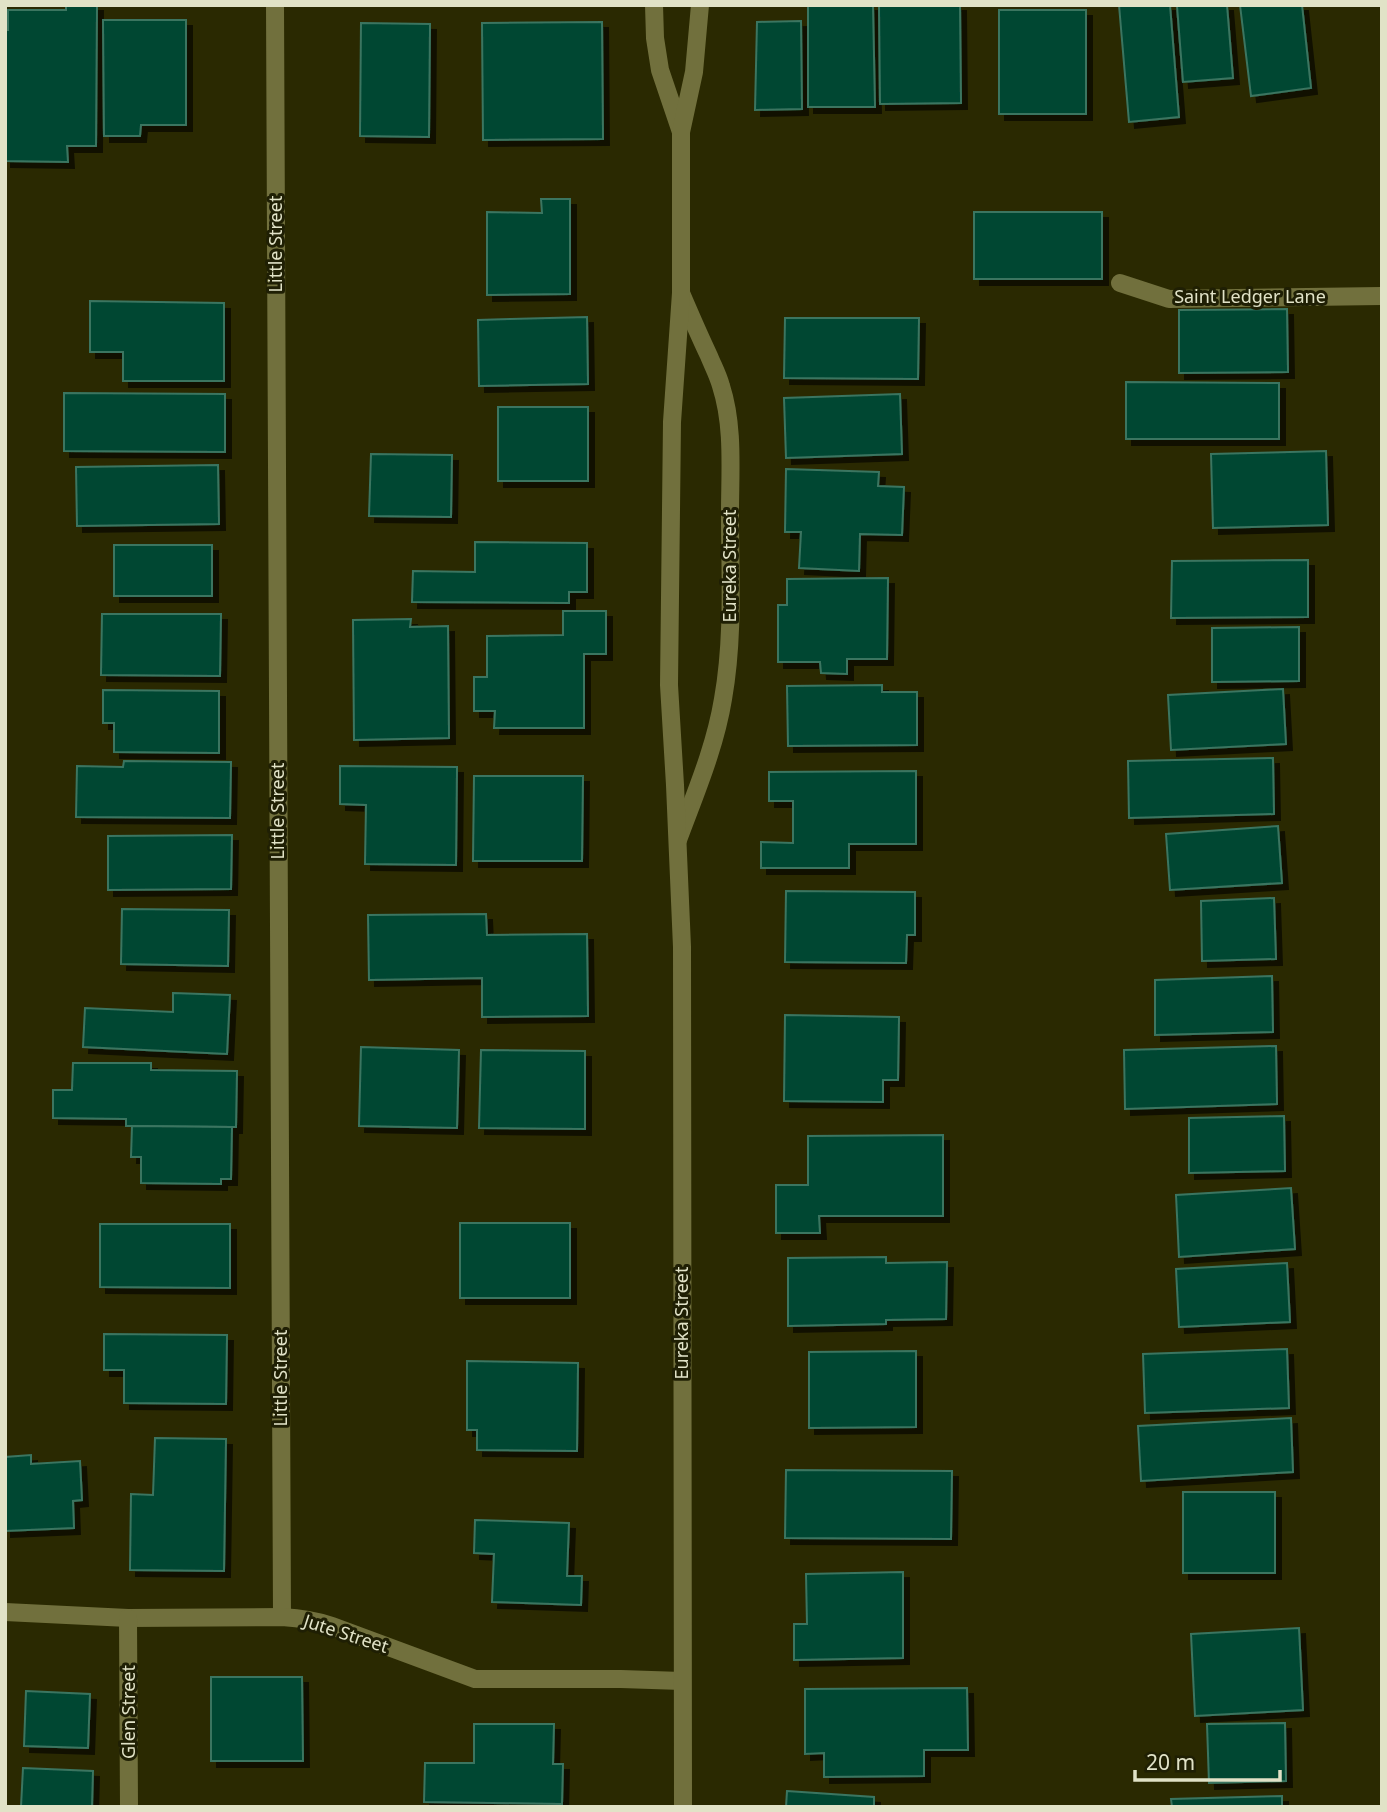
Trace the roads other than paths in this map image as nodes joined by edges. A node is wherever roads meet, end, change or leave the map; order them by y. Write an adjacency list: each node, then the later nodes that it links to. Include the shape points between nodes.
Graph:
1 (275, 5): 10 (street, Little Street)
2 (654, 5): 4 (street, Eureka Street, via 660,70)
3 (700, 5): 4 (street, Eureka Street, via 694,72)
4 (681, 132): 6 (street, Eureka Street)
5 (1120, 283): 7 (street, Saint Ledger Lane, via 1169,299)
6 (681, 293): 8 (street, Eureka Street, via 672,422 669,685); 8 (street, Eureka Street, via 722,387 726,409 730,647 723,701 707,763)
7 (1382, 296)
8 (678, 840): 12 (street, Eureka Street)
9 (5, 1612): 11 (street, Jute Street)
10 (282, 1617): 11 (street, Jute Street); 12 (street, Jute Street, via 320,1622 475,1679)
11 (128, 1618): 13 (street, Glen Street)
12 (682, 1681): 14 (street, Eureka Street)
13 (129, 1807)
14 (683, 1807)

